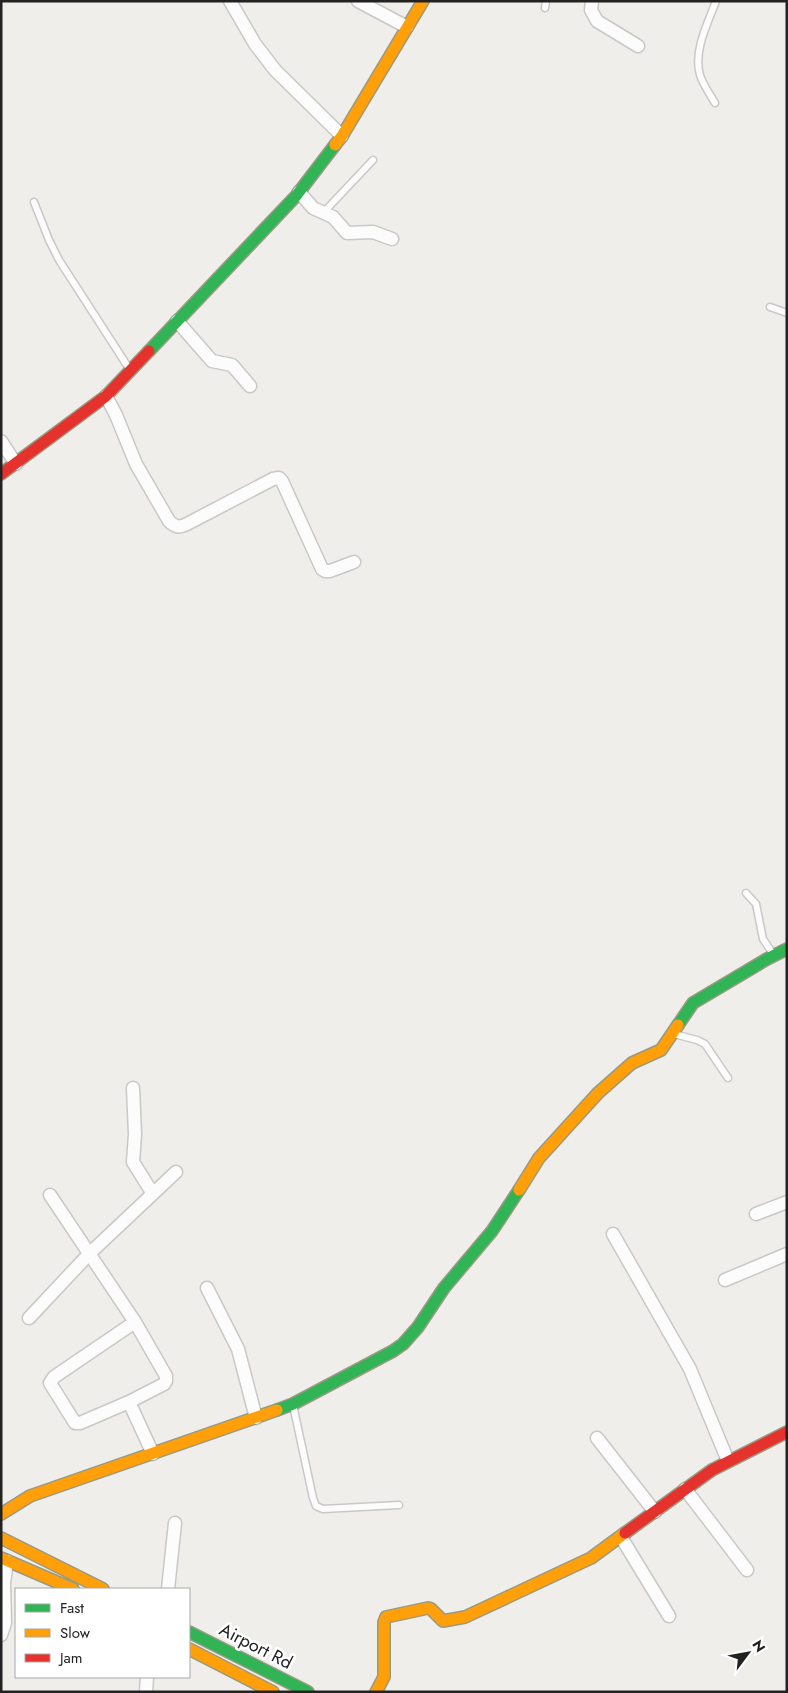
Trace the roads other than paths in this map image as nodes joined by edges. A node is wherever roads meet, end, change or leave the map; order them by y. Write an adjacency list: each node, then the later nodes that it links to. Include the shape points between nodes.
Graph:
1 (230, 1): 9 (street, via 255,44 275,70)
2 (358, 1): 6 (street)
3 (423, 1): 6 (street)
4 (592, 1): 7 (street, via 591,10 597,21)
5 (716, 1): 8 (lane, via 698,61 700,74)
6 (407, 27): 9 (street)
7 (638, 46)
8 (715, 103)
9 (342, 136): 11 (street)
10 (373, 160): 13 (lane)
11 (299, 192): 13 (street, via 310,206); 17 (street)
12 (34, 202): 18 (lane, via 60,260)
13 (323, 213): 14 (street, via 333,217 350,234 373,232)
14 (392, 239)
15 (770, 307): 16 (lane)
16 (787, 313)
17 (177, 321): 18 (street); 19 (street, via 212,361 232,365)
18 (130, 370): 20 (street)
19 (250, 386)
20 (106, 396): 22 (street); 24 (street, via 136,464 174,526 187,524 279,478 322,569 330,571)
21 (1, 441): 22 (street)
22 (16, 464): 23 (street)
23 (1, 474)
24 (354, 562)
25 (746, 893): 27 (lane, via 756,904 763,939)
26 (787, 949): 27 (street)
27 (774, 955): 28 (street, via 693,1003)
28 (673, 1034): 29 (lane, via 705,1044); 44 (street, via 661,1050 632,1063 608,1083 539,1158 492,1231 403,1344)
29 (728, 1078)
30 (133, 1088): 32 (street, via 133,1162)
31 (176, 1172): 32 (street)
32 (153, 1194): 37 (street)
33 (50, 1195): 37 (street)
34 (787, 1202): 35 (street)
35 (756, 1214)
36 (613, 1234): 49 (street, via 690,1369)
37 (90, 1253): 41 (street); 42 (street)
38 (787, 1254): 39 (street)
39 (725, 1280)
40 (208, 1288): 45 (street, via 238,1349)
41 (29, 1318)
42 (135, 1322): 43 (street, via 166,1379 164,1384); 43 (street, via 54,1377 50,1383 75,1423)
43 (130, 1402): 48 (street)
44 (293, 1404): 45 (street); 51 (lane, via 316,1506 323,1510)
45 (256, 1418): 48 (street)
46 (787, 1432): 49 (street)
47 (597, 1438): 52 (street)
48 (153, 1454): 53 (street, via 30,1496)
49 (728, 1461): 50 (street)
50 (685, 1489): 52 (street); 58 (street)
51 (399, 1505)
52 (655, 1512): 55 (street)
53 (1, 1514)
54 (174, 1523): 61 (street)
55 (621, 1537): 62 (street); 70 (street, via 591,1558 465,1617 443,1620 428,1608 389,1616 384,1622 384,1677)
56 (1, 1538): 60 (street)
57 (4, 1560): 59 (street); 64 (street, via 5,1623)
58 (747, 1570)
59 (71, 1588)
60 (101, 1588)
61 (168, 1588)
62 (669, 1616)
63 (190, 1633): 69 (street, Airport Rd)
64 (1, 1635)
65 (190, 1650): 68 (street)
66 (147, 1678): 67 (street)
67 (146, 1692)
68 (273, 1692)
69 (308, 1692)
70 (376, 1692)

